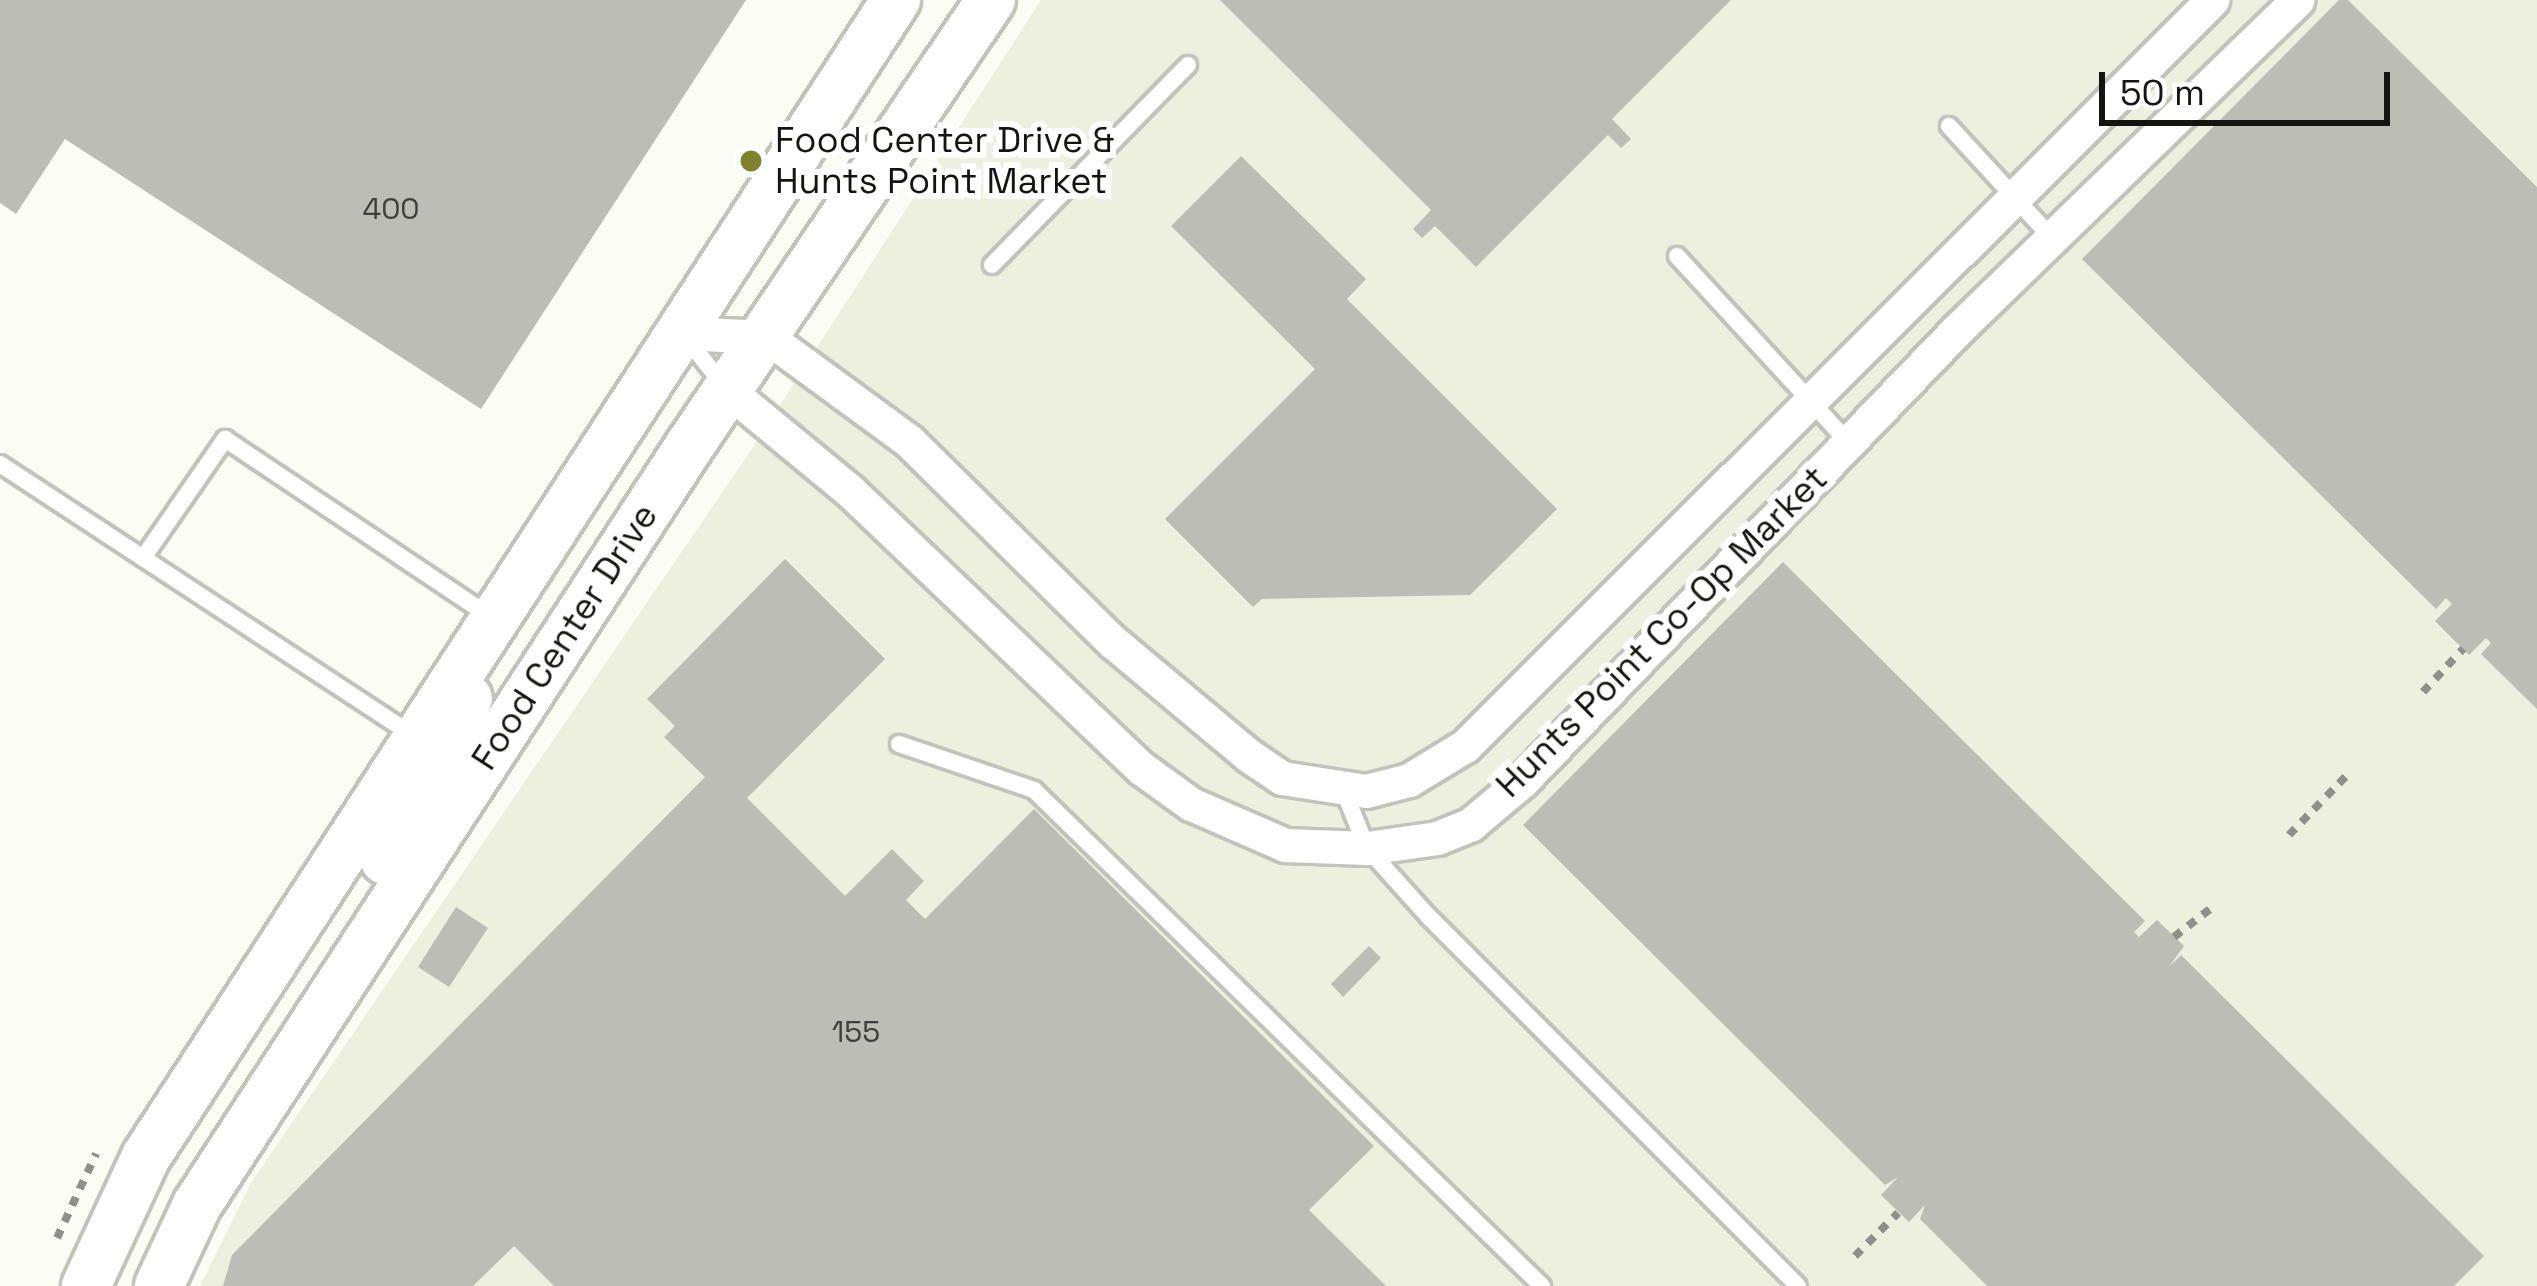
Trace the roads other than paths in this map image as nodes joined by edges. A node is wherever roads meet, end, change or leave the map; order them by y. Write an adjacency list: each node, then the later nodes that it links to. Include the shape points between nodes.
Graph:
1 (896, 0): 11 (main road, Food Center Drive)
2 (991, 0): 12 (main road, Food Center Drive)
3 (2212, 0): 7 (street, Hunts Point Co-Op Market)
4 (2297, 0): 8 (street, Hunts Point Co-Op Market)
5 (1188, 65): 10 (lane)
6 (1948, 126): 7 (lane)
7 (2012, 196): 8 (lane); 14 (street, Hunts Point Co-Op Market)
8 (2053, 238): 15 (street, Hunts Point Co-Op Market)
9 (1677, 256): 14 (lane)
10 (992, 265)
11 (681, 333): 12 (street); 13 (lane); 18 (main road, Food Center Drive)
12 (767, 337): 13 (main road, Food Center Drive); 21 (street, Hunts Point Co-Op Market, via 909,441 1113,642 1221,734 1282,778)
13 (730, 392): 22 (street, Hunts Point Co-Op Market, via 850,491 1141,768 1252,836); 23 (main road, Food Center Drive)
14 (1811, 396): 15 (lane); 21 (street, Hunts Point Co-Op Market, via 1465,746 1409,780)
15 (1848, 442): 22 (street, Hunts Point Co-Op Market, via 1522,781 1471,824)
16 (0, 464): 17 (lane)
17 (143, 559): 18 (lane, via 225,439); 19 (lane)
18 (495, 620): 19 (main road, Food Center Drive); 23 (main road, via 453,743 386,859)
19 (417, 738): 24 (main road, Food Center Drive, via 146,1157)
20 (899, 744): 26 (lane, via 1034,790)
21 (1343, 789): 22 (lane)
22 (1367, 848): 27 (lane)
23 (316, 1023): 25 (main road, Food Center Drive, via 197,1205)
24 (86, 1286)
25 (159, 1286)
26 (1542, 1286)
27 (1798, 1286)

